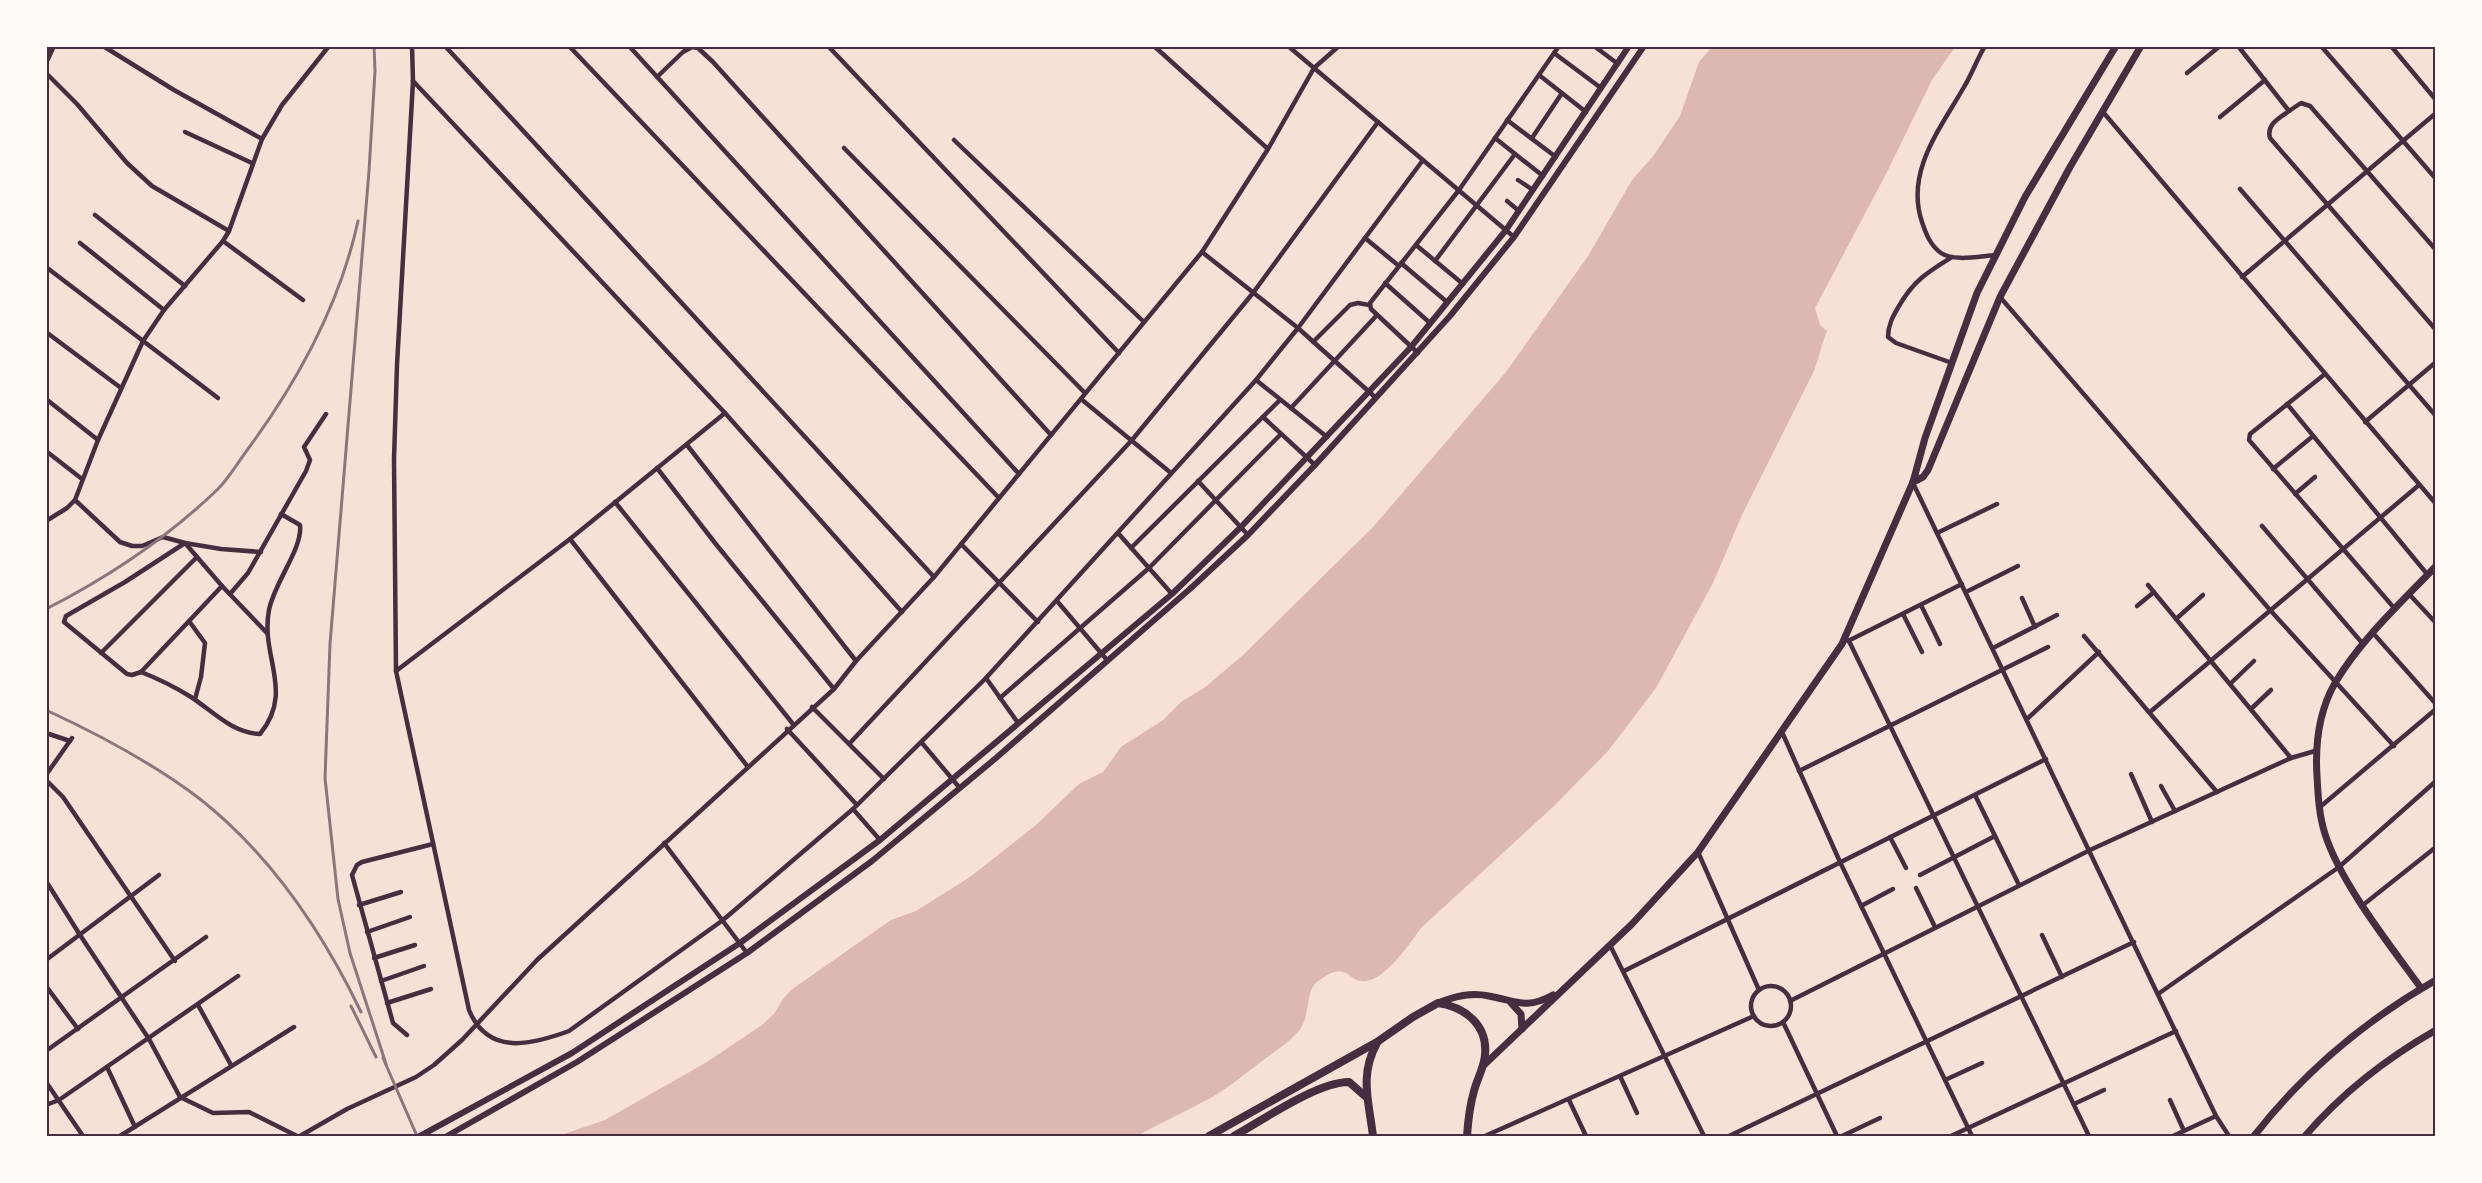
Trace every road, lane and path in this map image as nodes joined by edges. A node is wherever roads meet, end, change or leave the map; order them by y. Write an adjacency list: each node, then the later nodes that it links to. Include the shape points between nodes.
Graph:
1 (52, 46): 26 (main road)
2 (103, 46): 48 (street)
3 (329, 46): 48 (street, via 289,96)
4 (412, 46): 34 (street)
5 (445, 46): 171 (street)
6 (569, 46): 146 (street)
7 (629, 46): 32 (street)
8 (828, 46): 103 (street)
9 (1154, 46): 52 (street)
10 (1288, 46): 28 (street)
11 (1332, 46): 25 (street)
12 (1339, 46): 25 (street)
13 (1559, 46): 24 (street)
14 (1594, 46): 27 (street)
15 (1629, 46): 27 (street)
16 (1644, 46): 71 (street)
17 (1985, 46): 80 (street, via 1920,170 1917,191 1928,240 1942,254)
18 (2116, 46): 79 (main road, via 2025,197)
19 (2142, 46): 40 (main road)
20 (2220, 46): 30 (street)
21 (2238, 46): 33 (street)
22 (2321, 46): 50 (street)
23 (2391, 46): 37 (street)
24 (1554, 53): 31 (street); 35 (street)
25 (1328, 55): 28 (street)
26 (46, 59)
27 (1618, 64): 35 (street)
28 (1314, 68): 44 (street); 52 (street)
29 (46, 73): 70 (street, via 152,186)
30 (2187, 74)
31 (1539, 75): 36 (street); 43 (street)
32 (657, 77): 127 (street, via 683,52 698,48); 139 (street)
33 (2265, 80): 38 (street); 42 (street)
34 (413, 81): 121 (street); 214 (street, via 394,447)
35 (1602, 88): 39 (street)
36 (1562, 93): 39 (street); 47 (street)
37 (2436, 100)
38 (2289, 111): 57 (street, via 2301,103 2308,105); 66 (street, via 2271,126 2269,135)
39 (1586, 112): 54 (street)
40 (2103, 112): 84 (street); 89 (main road)
41 (2436, 114): 50 (street)
42 (2220, 117)
43 (1507, 120): 46 (street); 47 (street)
44 (1378, 122): 55 (street); 88 (street)
45 (185, 132): 56 (street)
46 (1495, 138): 53 (street); 62 (street)
47 (1532, 138): 54 (street)
48 (262, 139): 56 (street)
49 (954, 140): 95 (street)
50 (2403, 141): 57 (street); 59 (street)
51 (844, 148): 113 (street)
52 (1268, 149): 78 (street)
53 (1515, 154): 58 (street); 65 (street)
54 (1556, 157): 58 (street)
55 (1423, 160): 62 (street); 72 (street)
56 (252, 163): 70 (street)
57 (2367, 171): 66 (street); 77 (street)
58 (1544, 176): 63 (street)
59 (2436, 179)
60 (1518, 180): 63 (street)
61 (2240, 189): 74 (street)
62 (1459, 190): 65 (street); 76 (street)
63 (1533, 190): 67 (street)
64 (1507, 201): 67 (street)
65 (1477, 205): 69 (street); 81 (street)
66 (2328, 205): 74 (street); 98 (street)
67 (1520, 211): 69 (street)
68 (95, 215): 87 (street)
69 (1506, 230): 71 (street); 86 (street)
70 (229, 231): 73 (street)
71 (1514, 237): 104 (street)
72 (1365, 238): 82 (street); 97 (street)
73 (223, 241): 87 (street); 90 (street)
74 (2284, 241): 84 (street); 110 (street)
75 (80, 243): 93 (street)
76 (1416, 245): 81 (street); 82 (street)
77 (2436, 250)
78 (1202, 252): 88 (street); 95 (street)
79 (1996, 255): 80 (street); 107 (main road, via 1977,293)
80 (1952, 257): 107 (street, via 1911,286 1888,328 1888,337 1896,344)
81 (1435, 261): 86 (street)
82 (1400, 265): 85 (street); 91 (street)
83 (46, 267): 100 (street)
84 (2242, 277): 108 (street)
85 (1385, 283): 92 (street); 96 (street)
86 (1462, 284): 91 (street)
87 (185, 286): 93 (street)
88 (1253, 293): 97 (street); 131 (street)
89 (2000, 297): 143 (main road, via 1928,470); 188 (street)
90 (303, 300)
91 (1448, 302): 96 (street)
92 (1370, 305): 94 (street); 101 (street, via 1350,305)
93 (164, 310): 100 (street)
94 (1377, 315): 102 (street); 105 (street)
95 (1144, 322): 103 (street)
96 (1430, 323): 102 (street)
97 (1298, 328): 101 (street); 109 (street)
98 (2436, 330)
99 (46, 332): 111 (street)
100 (143, 341): 111 (street); 114 (street)
101 (1313, 342): 105 (street)
102 (1411, 347): 104 (street); 112 (street)
103 (1119, 353): 113 (street)
104 (1418, 353): 117 (street)
105 (1334, 360): 112 (street); 120 (street)
106 (2436, 362): 110 (street)
107 (1953, 363): 143 (main road, via 1924,438)
108 (2325, 374): 119 (street); 125 (street)
109 (1256, 381): 118 (street); 138 (street)
110 (2409, 385): 123 (street); 125 (street)
111 (121, 387): 130 (street)
112 (1367, 391): 117 (street); 129 (street)
113 (1085, 393): 116 (street)
114 (218, 398)
115 (46, 399): 130 (street)
116 (1081, 399): 127 (street); 131 (street)
117 (1376, 399): 135 (street)
118 (1280, 400): 120 (street); 124 (street)
119 (2287, 404): 128 (street); 137 (street, via 2248,437)
120 (1291, 408): 129 (street)
121 (725, 412): 132 (street); 189 (street)
122 (326, 414): 152 (street, via 304,447 309,464)
123 (2436, 416)
124 (1263, 417): 126 (street); 142 (street)
125 (2365, 422): 144 (street)
126 (1281, 434): 134 (street); 148 (street)
127 (1051, 435): 139 (street)
128 (2313, 436): 137 (street); 153 (street)
129 (1327, 437): 134 (street)
130 (98, 440): 141 (street)
131 (1132, 440): 138 (street); 173 (street)
132 (687, 445): 136 (street); 211 (street)
133 (46, 451): 141 (street)
134 (1307, 458): 135 (street); 156 (street)
135 (1315, 465): 159 (street)
136 (657, 468): 149 (street); 220 (street)
137 (2273, 469): 145 (street)
138 (1171, 473): 157 (street)
139 (1019, 474): 146 (street)
140 (2314, 477): 145 (street)
141 (82, 479): 147 (street)
142 (1198, 482): 148 (street); 163 (street)
143 (1913, 482): 158 (street); 201 (main road)
144 (2419, 484): 151 (street); 153 (street)
145 (2295, 494): 164 (street)
146 (999, 498): 162 (street)
147 (75, 500): 154 (street); 161 (street, via 120,542 142,546 163,537)
148 (1216, 500): 156 (street); 169 (street)
149 (615, 502): 160 (street); 231 (street)
150 (1996, 504): 158 (street)
151 (2436, 504)
152 (281, 514): 165 (street); 198 (street, via 300,525 301,536 274,591)
153 (2380, 518): 164 (street); 170 (street)
154 (47, 519)
155 (2262, 526): 172 (street)
156 (1241, 527): 159 (street); 180 (street)
157 (1118, 533): 163 (street); 184 (street)
158 (1937, 533): 174 (street)
159 (1248, 535): 210 (street)
160 (570, 539): 214 (street); 242 (street)
161 (185, 543): 165 (street); 166 (street); 208 (street, via 64,619 65,625)
162 (961, 544): 171 (street); 173 (street)
163 (1131, 548): 169 (street)
164 (2343, 549): 172 (street); 187 (street)
165 (261, 552): 179 (street)
166 (197, 557): 176 (street); 208 (street)
167 (2018, 566): 177 (street)
168 (2436, 566): 170 (main road)
169 (1149, 568): 180 (street); 197 (street)
170 (2427, 574): 181 (main road)
171 (934, 577): 189 (street)
172 (2307, 579): 188 (street); 203 (street)
173 (999, 582): 194 (street); 236 (street)
174 (1962, 584): 177 (street); 185 (street)
175 (2148, 585): 178 (street)
176 (222, 586): 179 (street); 193 (street)
177 (1966, 592): 205 (street)
178 (2154, 592): 186 (street); 192 (street)
179 (230, 594): 198 (street)
180 (1172, 594): 209 (street)
181 (2409, 594): 187 (main road); 195 (street)
182 (2203, 595): 192 (street)
183 (2022, 598): 196 (street)
184 (1058, 601): 194 (street); 197 (street)
185 (1921, 605): 190 (street); 202 (street)
186 (2137, 606)
187 (2395, 609): 199 (main road)
188 (2270, 610): 212 (street); 218 (street)
189 (902, 612): 211 (street)
190 (1903, 614): 201 (street); 206 (street)
191 (2057, 615): 196 (street)
192 (2176, 619): 212 (street)
193 (189, 621): 216 (street); 223 (street, via 205,644)
194 (1038, 622): 217 (street)
195 (2436, 623)
196 (2035, 627): 205 (street)
197 (1080, 628): 209 (street); 222 (street)
198 (268, 633): 223 (street, via 276,705 260,734 247,734 235,728)
199 (2373, 633): 203 (main road); 224 (street)
200 (2084, 636): 207 (street)
201 (1846, 642): 232 (street); 234 (main road)
202 (1940, 644)
203 (2363, 644): 218 (main road)
204 (2048, 647): 215 (street)
205 (1993, 648): 215 (street)
206 (1922, 652)
207 (2098, 652): 228 (street); 229 (street)
208 (101, 653): 216 (street, via 127,674)
209 (1102, 654): 210 (street); 230 (street)
210 (1107, 660): 251 (street)
211 (856, 661): 220 (street)
212 (2211, 661): 219 (street); 228 (street)
213 (2254, 661): 219 (street)
214 (396, 671): 263 (street)
215 (2003, 671): 229 (street); 232 (street)
216 (141, 672): 223 (street, via 170,683)
217 (986, 678): 222 (street); 237 (street)
218 (2337, 681): 238 (street); 239 (main road)
219 (2230, 684): 226 (street)
220 (834, 689): 225 (street)
221 (2271, 690): 226 (street)
222 (1000, 698): 230 (street)
223 (195, 699)
224 (2436, 704)
225 (813, 707): 231 (street); 236 (street)
226 (2251, 709): 240 (street)
227 (2436, 710): 238 (street)
228 (2150, 712): 252 (street)
229 (2026, 719): 241 (street)
230 (1018, 723): 247 (street)
231 (793, 724): 233 (street)
232 (1891, 726): 243 (street); 257 (street)
233 (787, 729): 242 (street); 254 (street)
234 (1782, 732): 243 (street); 266 (main road)
235 (46, 733): 245 (street, via 71,739)
236 (850, 743): 246 (street)
237 (922, 743): 246 (street); 247 (street)
238 (2394, 746): 255 (street)
239 (2315, 751): 240 (street); 255 (main road)
240 (2291, 758): 252 (street)
241 (2046, 759): 253 (street); 265 (street)
242 (748, 767): 262 (street)
243 (1799, 771): 268 (street)
244 (2131, 774): 258 (street)
245 (46, 775)
246 (884, 779): 254 (street)
247 (952, 779): 251 (street); 261 (street)
248 (46, 780): 278 (street, via 63,798)
249 (2436, 781): 269 (street)
250 (2161, 786): 256 (street)
251 (959, 787): 295 (street, via 872,861)
252 (2217, 792): 256 (street)
253 (1975, 795): 257 (street); 259 (street)
254 (855, 807): 261 (street); 285 (street)
255 (2320, 807): 269 (main road, via 2325,834)
256 (2175, 811): 258 (street)
257 (1934, 816): 260 (street); 267 (street)
258 (2152, 822): 265 (street)
259 (1995, 836): 267 (street); 274 (street)
260 (1890, 837): 268 (street); 270 (street)
261 (880, 840): 292 (street)
262 (664, 843): 285 (street); 321 (street, via 537,960)
263 (433, 844): 280 (street, via 357,865 352,880); 321 (street)
264 (2436, 847): 279 (street)
265 (2090, 850): 274 (street); 291 (street)
266 (1698, 852): 284 (street); 294 (main road)
267 (1954, 857): 272 (street); 282 (street)
268 (1840, 862): 281 (street); 284 (street)
269 (2339, 867): 279 (main road); 311 (street)
270 (1906, 868)
271 (159, 875): 278 (street)
272 (1920, 875)
273 (46, 881): 288 (street)
274 (2019, 885): 282 (street)
275 (1916, 888): 286 (street)
276 (1893, 889): 281 (street)
277 (401, 892): 280 (street)
278 (130, 898): 288 (street); 299 (street)
279 (2363, 904): 307 (main road)
280 (359, 905): 287 (street)
281 (1861, 906): 296 (street)
282 (1978, 906): 286 (street); 312 (street)
283 (410, 917): 287 (street)
284 (1728, 919): 301 (street); 309 (street)
285 (723, 920): 292 (street); 321 (street, via 569,1031 542,1041 501,1042 487,1036)
286 (1935, 927): 296 (street)
287 (367, 932): 297 (street)
288 (80, 935): 298 (street); 313 (street)
289 (2042, 935): 303 (street)
290 (206, 937): 299 (street)
291 (2134, 942): 303 (street); 311 (street)
292 (740, 944): 295 (street); 359 (street, via 572,1053)
293 (415, 945): 297 (street)
294 (1610, 945): 301 (street); 310 (main road)
295 (747, 953): 360 (street, via 577,1062)
296 (1884, 953): 314 (street); 330 (street)
297 (374, 958): 305 (street)
298 (46, 960)
299 (175, 961): 313 (street)
300 (424, 966): 305 (street)
301 (1624, 971): 332 (street)
302 (238, 976): 318 (street)
303 (2062, 977): 312 (street)
304 (2436, 980): 307 (main road)
305 (381, 981): 316 (street)
306 (46, 986): 323 (street)
307 (2421, 988): 376 (main road, via 2326,1057 2282,1100)
308 (431, 989): 316 (street)
309 (1759, 990): 314 (street, via 1778,987); 319 (street, via 1751,1005)
310 (1561, 991): 315 (main road, via 1525,1005); 324 (main road)
311 (2158, 994): 326 (street)
312 (2022, 996): 330 (street); 340 (street)
313 (122, 998): 323 (street); 328 (street)
314 (1790, 1000): 320 (street, via 1790,1012)
315 (1511, 1002): 317 (main road, via 1472,994); 324 (main road, via 1521,1014)
316 (387, 1003): 327 (street, via 393,1023)
317 (1438, 1003): 329 (main road); 335 (main road, via 1460,1008 1477,1023 1485,1043)
318 (198, 1005): 328 (street); 334 (street)
319 (1754, 1016): 320 (street, via 1764,1024); 332 (street)
320 (1783, 1022): 342 (street)
321 (475, 1024): 358 (street, via 424,1072)
322 (294, 1027): 334 (street)
323 (78, 1029): 331 (street)
324 (1522, 1029): 335 (main road)
325 (2436, 1030): 377 (main road, via 2366,1078)
326 (2176, 1031): 340 (street); 351 (street)
327 (407, 1035)
328 (149, 1039): 336 (street); 344 (street)
329 (1377, 1042): 343 (main road, via 1368,1061); 361 (main road)
330 (1927, 1042): 338 (street); 342 (street)
331 (46, 1051)
332 (1665, 1056): 337 (street); 367 (street)
333 (1982, 1063): 338 (street)
334 (231, 1065): 344 (street)
335 (1483, 1066): 364 (main road, via 1474,1091)
336 (107, 1067): 345 (street); 353 (street)
337 (1620, 1076): 346 (street); 350 (street)
338 (1945, 1080): 354 (street)
339 (46, 1082): 345 (street)
340 (2064, 1084): 348 (street); 354 (street)
341 (2104, 1090): 348 (street)
342 (1817, 1094): 368 (street); 369 (street)
343 (1365, 1096): 362 (main road, via 1349,1082 1339,1082); 363 (main road)
344 (180, 1097): 353 (street); 358 (street, via 213,1113 249,1112)
345 (59, 1100): 349 (street); 356 (street)
346 (1569, 1100): 365 (street); 366 (street)
347 (2170, 1100): 355 (street)
348 (2074, 1104): 373 (street)
349 (46, 1105)
350 (1637, 1113)
351 (2216, 1116): 355 (street); 375 (street)
352 (1880, 1118): 370 (street)
353 (135, 1127): 357 (street)
354 (1968, 1128): 371 (street); 372 (street)
355 (2184, 1131): 374 (street)
356 (83, 1137)
357 (120, 1137)
358 (299, 1137)
359 (420, 1137)
360 (447, 1137)
361 (1209, 1137)
362 (1234, 1137)
363 (1373, 1137)
364 (1467, 1137)
365 (1485, 1137)
366 (1586, 1137)
367 (1704, 1137)
368 (1729, 1137)
369 (1837, 1137)
370 (1842, 1137)
371 (1951, 1137)
372 (1972, 1137)
373 (2090, 1137)
374 (2173, 1137)
375 (2229, 1137)
376 (2254, 1137)
377 (2305, 1137)

